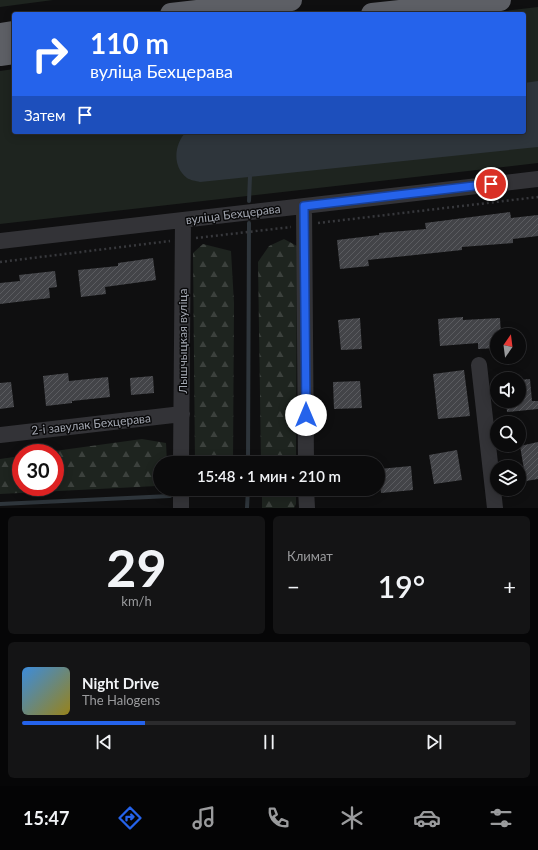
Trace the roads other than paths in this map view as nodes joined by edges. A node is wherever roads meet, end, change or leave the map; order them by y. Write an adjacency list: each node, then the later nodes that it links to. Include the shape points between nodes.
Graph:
1 (291, 0): 3 (highway)
2 (500, 0): 4 (highway)
3 (188, 12)
4 (390, 12)
5 (12, 32): 6 (highway)
6 (0, 34)
7 (12, 53): 8 (highway)
8 (0, 55)
9 (538, 179): 10 (street, вуліца Бехцерава)
10 (304, 206): 11 (street, вуліца Бехцерава); 17 (street)
11 (183, 220): 12 (street, вуліца Бехцерава); 14 (street, Лышчыцкая вуліца)
12 (0, 241)
13 (479, 365): 22 (street)
14 (182, 414): 15 (street, 2-і завулак Бехцерава); 16 (street, Лышчыцкая вуліца)
15 (0, 434)
16 (181, 456)
17 (306, 456)
18 (181, 496): 20 (street)
19 (306, 496): 21 (street)
20 (181, 508)
21 (307, 508)
22 (495, 508)

